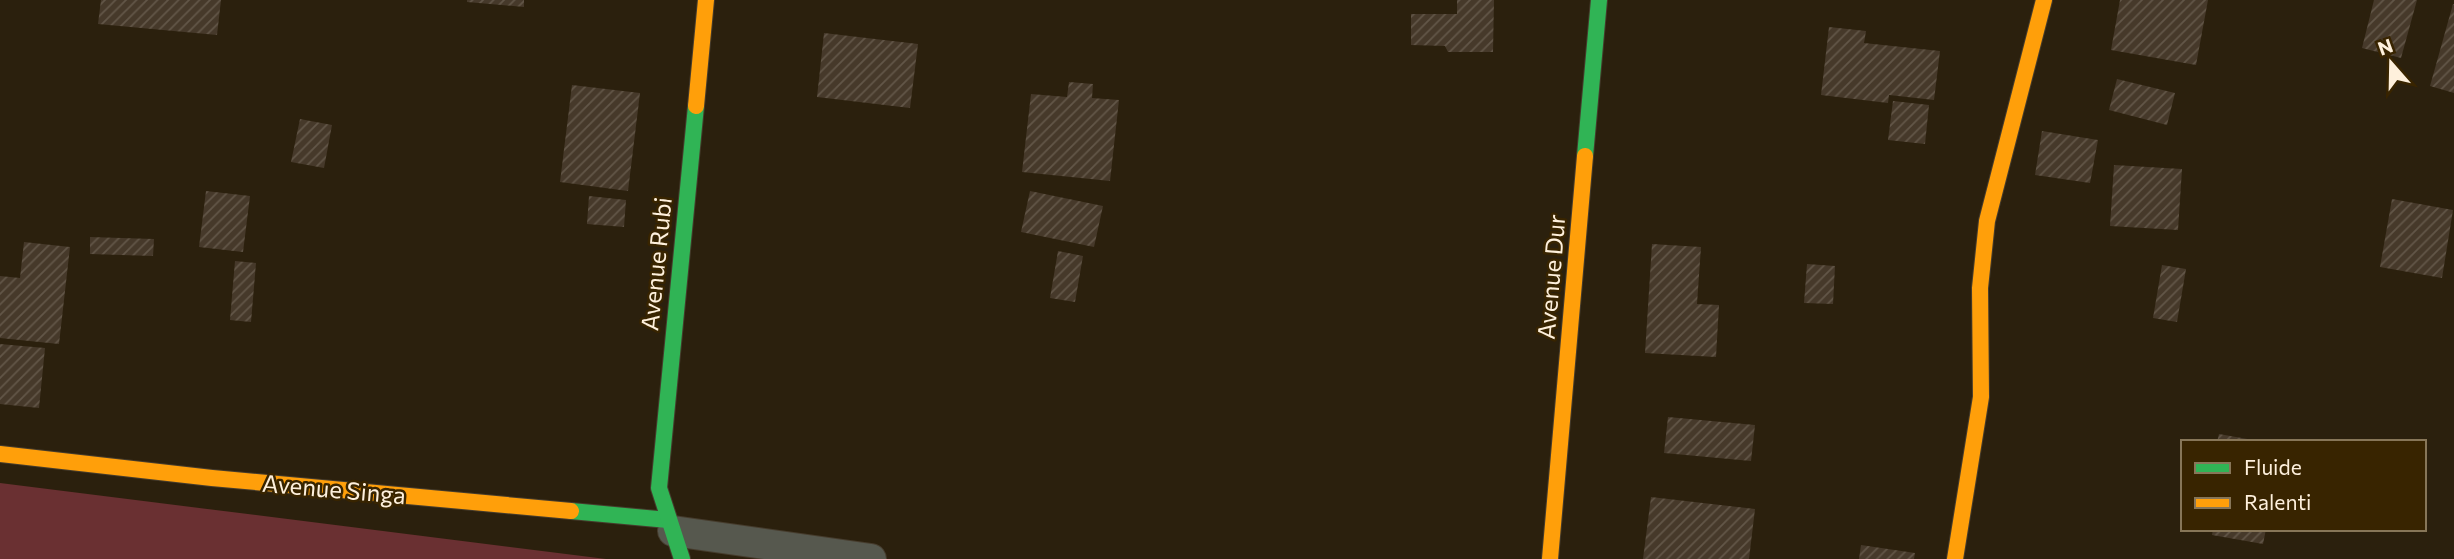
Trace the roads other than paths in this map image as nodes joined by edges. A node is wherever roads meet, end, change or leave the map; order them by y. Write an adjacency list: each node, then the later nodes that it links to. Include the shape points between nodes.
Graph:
1 (706, 0): 5 (street, Avenue Rubi, via 659,488)
2 (1599, 0): 7 (street, Avenue Dur)
3 (2043, 0): 8 (street, via 1987,221 1980,288 1981,397)
4 (0, 454): 5 (street, Avenue Singa)
5 (674, 537): 6 (street, Avenue Singa)
6 (872, 559)
7 (1550, 559)
8 (1955, 559)

